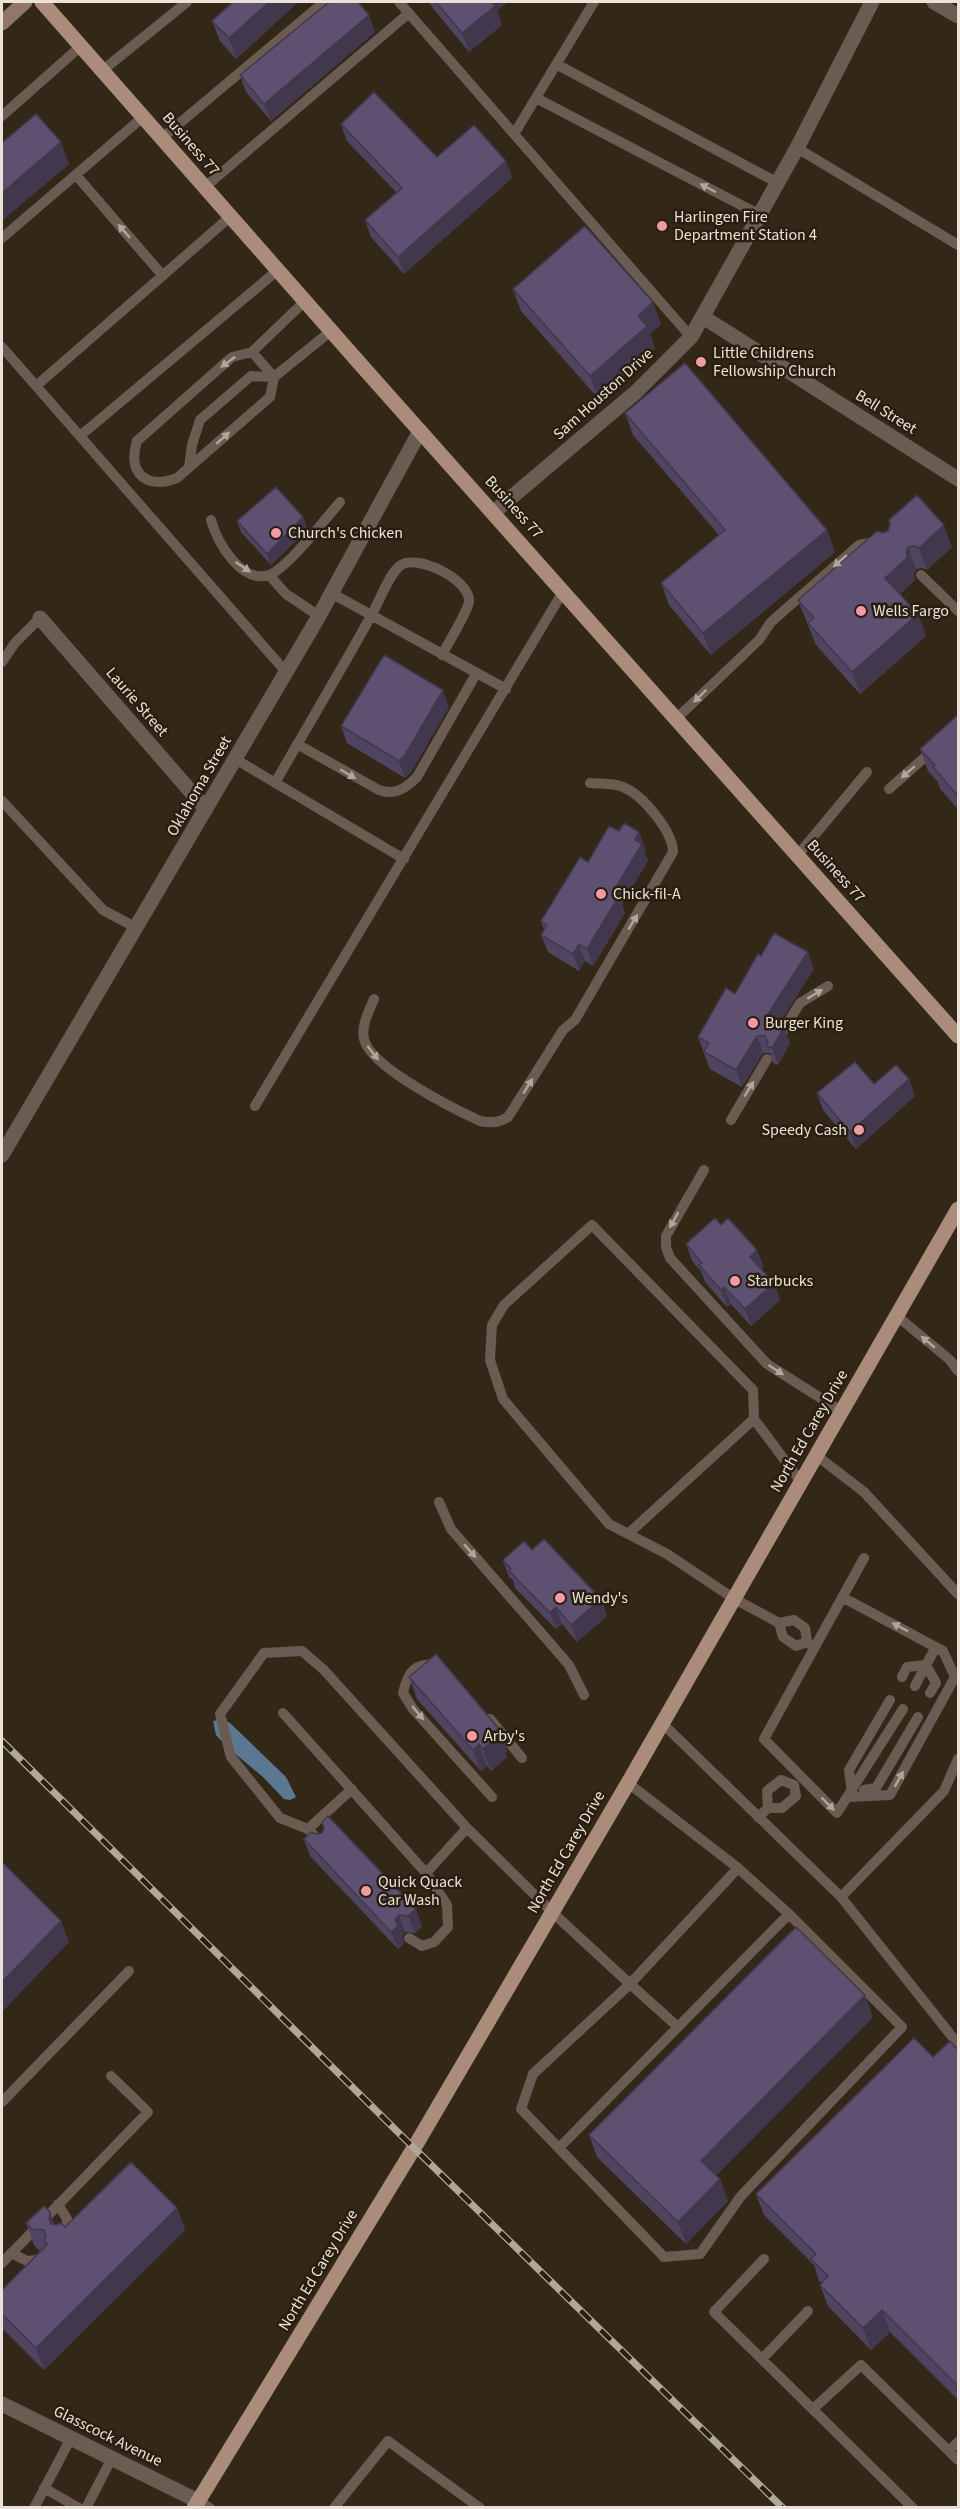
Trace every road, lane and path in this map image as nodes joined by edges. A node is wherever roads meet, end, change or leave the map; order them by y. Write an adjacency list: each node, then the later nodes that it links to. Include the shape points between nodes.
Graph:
1 (25, 2): 11 (street)
2 (42, 2): 12 (main road, Business 77)
3 (187, 2): 14 (lane)
4 (324, 2): 19 (lane)
5 (399, 2): 9 (lane)
6 (594, 2): 13 (lane)
7 (872, 2): 20 (street, Sam Houston Drive)
8 (934, 2): 10 (street)
9 (409, 14): 18 (lane); 23 (lane)
10 (958, 16)
11 (2, 23)
12 (81, 46): 14 (main road, Business 77); 16 (lane)
13 (556, 64): 15 (lane); 22 (lane)
14 (103, 70): 17 (main road, Business 77)
15 (536, 98): 18 (lane); 24 (lane, one-way to 15)
16 (2, 116)
17 (143, 117): 19 (main road, Business 77); 21 (lane)
18 (514, 134): 33 (lane)
19 (162, 138): 23 (main road, Business 77)
20 (797, 148): 22 (street, Sam Houston Drive); 27 (lane)
21 (76, 175): 26 (lane); 29 (lane, one-way to 21)
22 (778, 183): 24 (street, Sam Houston Drive)
23 (205, 187): 25 (main road, Business 77)
24 (760, 215): 31 (street, Sam Houston Drive)
25 (231, 216): 28 (main road, Business 77); 29 (lane)
26 (2, 238)
27 (958, 245)
28 (278, 270): 30 (main road, Business 77); 39 (lane)
29 (163, 276): 37 (lane)
30 (305, 301): 32 (main road, Business 77); 35 (lane)
31 (703, 317): 33 (street, Sam Houston Drive); 41 (street, Bell Street)
32 (331, 331): 36 (lane); 38 (main road, Business 77)
33 (691, 337): 43 (street, Sam Houston Drive, via 636,392)
34 (2, 347): 37 (lane)
35 (252, 352): 36 (lane); 40 (lane, one-way to 40, via 232,357 137,441 133,454 135,468 147,481 162,484)
36 (274, 377): 40 (lane, one-way to 36, via 270,397); 40 (lane, via 251,376 200,420)
37 (36, 387): 39 (lane)
38 (420, 431): 43 (main road, Business 77); 49 (street, Oklahoma Street)
39 (80, 436): 56 (lane)
40 (189, 467)
41 (958, 479)
42 (340, 502): 46 (lane, via 294,554)
43 (494, 512): 48 (main road, Business 77)
44 (211, 520): 46 (lane, one-way to 46, via 221,545 239,567 255,575)
45 (884, 544): 59 (lane, one-way to 59, via 877,541 859,545 771,622 759,640)
46 (269, 575): 52 (lane, via 286,594)
47 (921, 575): 50 (lane)
48 (564, 590): 58 (lane); 59 (main road, Business 77)
49 (331, 593): 51 (lane); 52 (street, Oklahoma Street)
50 (958, 611)
51 (372, 615): 54 (lane); 54 (lane, via 401,565 424,563 462,583 468,591 469,603); 61 (lane)
52 (319, 616): 56 (street, Oklahoma Street)
53 (40, 618): 55 (lane); 68 (street, Laurie Street)
54 (442, 655): 57 (lane)
55 (2, 662)
56 (286, 672): 62 (street, Oklahoma Street)
57 (476, 674): 58 (lane); 61 (lane, one-way to 57, via 388,794 403,790 417,777)
58 (506, 689): 70 (lane)
59 (677, 718): 69 (main road, Business 77)
60 (941, 743): 66 (lane, one-way to 66)
61 (297, 744): 64 (lane)
62 (235, 759): 64 (lane); 68 (street, Oklahoma Street)
63 (867, 772): 69 (lane)
64 (275, 783): 70 (lane)
65 (590, 783): 73 (lane, one-way to 65, via 365,1022 364,1038 369,1051 384,1065 480,1121 500,1122 508,1117 563,1030 575,1020 673,852 669,832 642,801 626,788)
66 (889, 789)
67 (2, 801): 71 (lane, via 104,910)
68 (206, 809): 71 (street, Oklahoma Street)
69 (798, 855): 74 (main road, Business 77)
70 (404, 859): 77 (lane)
71 (135, 927): 79 (street, Oklahoma Street)
72 (828, 986): 75 (lane, one-way to 72, via 800,1003)
73 (374, 999)
74 (958, 1036)
75 (779, 1037)
76 (767, 1059): 78 (lane, one-way to 76)
77 (255, 1106)
78 (731, 1120)
79 (2, 1155)
80 (704, 1170): 84 (lane, one-way to 84, via 666,1236 670,1258 767,1364)
81 (958, 1209): 82 (main road, North Ed Carey Drive)
82 (897, 1316): 83 (lane, one-way to 82); 84 (main road, North Ed Carey Drive)
83 (958, 1371)
84 (841, 1411): 86 (main road, North Ed Carey Drive)
85 (754, 1419): 87 (lane); 89 (lane); 89 (lane, via 753,1390 592,1226 504,1305 492,1325 490,1360 503,1399 609,1524)
86 (816, 1455): 87 (main road, North Ed Carey Drive); 91 (lane, via 864,1492)
87 (801, 1482): 93 (main road, North Ed Carey Drive)
88 (439, 1502): 102 (lane, one-way to 102, via 451,1529 568,1665)
89 (628, 1534): 93 (lane, via 667,1554)
90 (864, 1558): 92 (lane)
91 (958, 1594)
92 (842, 1596): 95 (lane); 96 (lane, one-way to 92)
93 (733, 1598): 94 (lane); 108 (main road, North Ed Carey Drive)
94 (779, 1623): 95 (lane, via 783,1637 796,1646); 95 (lane, via 794,1620 805,1628)
95 (811, 1645): 111 (lane, via 764,1739)
96 (936, 1647): 97 (lane); 114 (lane, one-way to 96, via 890,1795 955,1677 943,1651)
97 (926, 1665): 99 (lane, via 907,1667); 100 (lane); 101 (lane, via 936,1683)
98 (449, 1670): 115 (lane, one-way to 115, via 439,1664 424,1664 406,1678 403,1693)
99 (902, 1677)
100 (915, 1686)
101 (930, 1693)
102 (584, 1695)
103 (890, 1700): 114 (lane, via 849,1770)
104 (903, 1709): 114 (lane)
105 (283, 1713): 113 (lane)
106 (486, 1714): 109 (lane)
107 (918, 1717): 114 (lane, via 876,1788)
108 (662, 1723): 112 (main road, North Ed Carey Drive); 117 (lane)
109 (522, 1758)
110 (958, 1759): 123 (lane, via 944,1791)
111 (798, 1781): 114 (lane, one-way to 114, via 837,1813); 116 (lane, via 796,1796 782,1808); 116 (lane, via 780,1780 767,1791)
112 (628, 1783): 121 (lane); 124 (main road, North Ed Carey Drive)
113 (352, 1790): 119 (lane); 122 (lane)
114 (851, 1795)
115 (492, 1797)
116 (768, 1808): 117 (lane)
117 (758, 1817): 123 (lane)
118 (467, 1828): 119 (lane, via 324,1670 302,1651 264,1653 220,1714 228,1747 231,1757 280,1818); 122 (lane); 124 (lane)
119 (308, 1829): 120 (lane)
120 (322, 1844)
121 (738, 1868): 125 (lane); 128 (lane)
122 (426, 1873): 126 (lane, via 447,1905 448,1927 434,1942 422,1946)
123 (841, 1897): 130 (lane)
124 (552, 1912): 128 (lane); 150 (main road, North Ed Carey Drive)
125 (789, 1914): 129 (lane); 133 (lane, via 902,2027 741,2196 700,2253 664,2257)
126 (409, 1938)
127 (129, 1971): 132 (lane)
128 (630, 1984): 129 (lane); 133 (lane, via 533,2074 521,2109)
129 (678, 2027): 133 (lane)
130 (958, 2044)
131 (111, 2076): 134 (lane, via 148,2112)
132 (2, 2102)
133 (559, 2148)
134 (58, 2205): 135 (lane, via 67,2219); 136 (lane)
135 (64, 2240)
136 (11, 2253): 137 (lane, via 27,2261); 139 (lane)
137 (47, 2258)
138 (764, 2259): 141 (lane, via 714,2312)
139 (2, 2263)
140 (808, 2311): 141 (lane)
141 (762, 2359): 143 (lane)
142 (2, 2404): 144 (street, Glasscock Avenue)
143 (813, 2409): 146 (lane, via 861,2365); 156 (lane)
144 (70, 2438): 147 (street, Glasscock Avenue); 149 (lane)
145 (958, 2442): 146 (lane)
146 (949, 2451): 148 (lane)
147 (112, 2458): 150 (street, Glasscock Avenue); 153 (lane)
148 (958, 2460)
149 (44, 2488): 151 (lane); 152 (lane)
150 (201, 2505)
151 (34, 2508)
152 (79, 2508)
153 (86, 2508)
154 (334, 2508): 155 (lane, via 388,2441)
155 (480, 2508)
156 (913, 2508)

